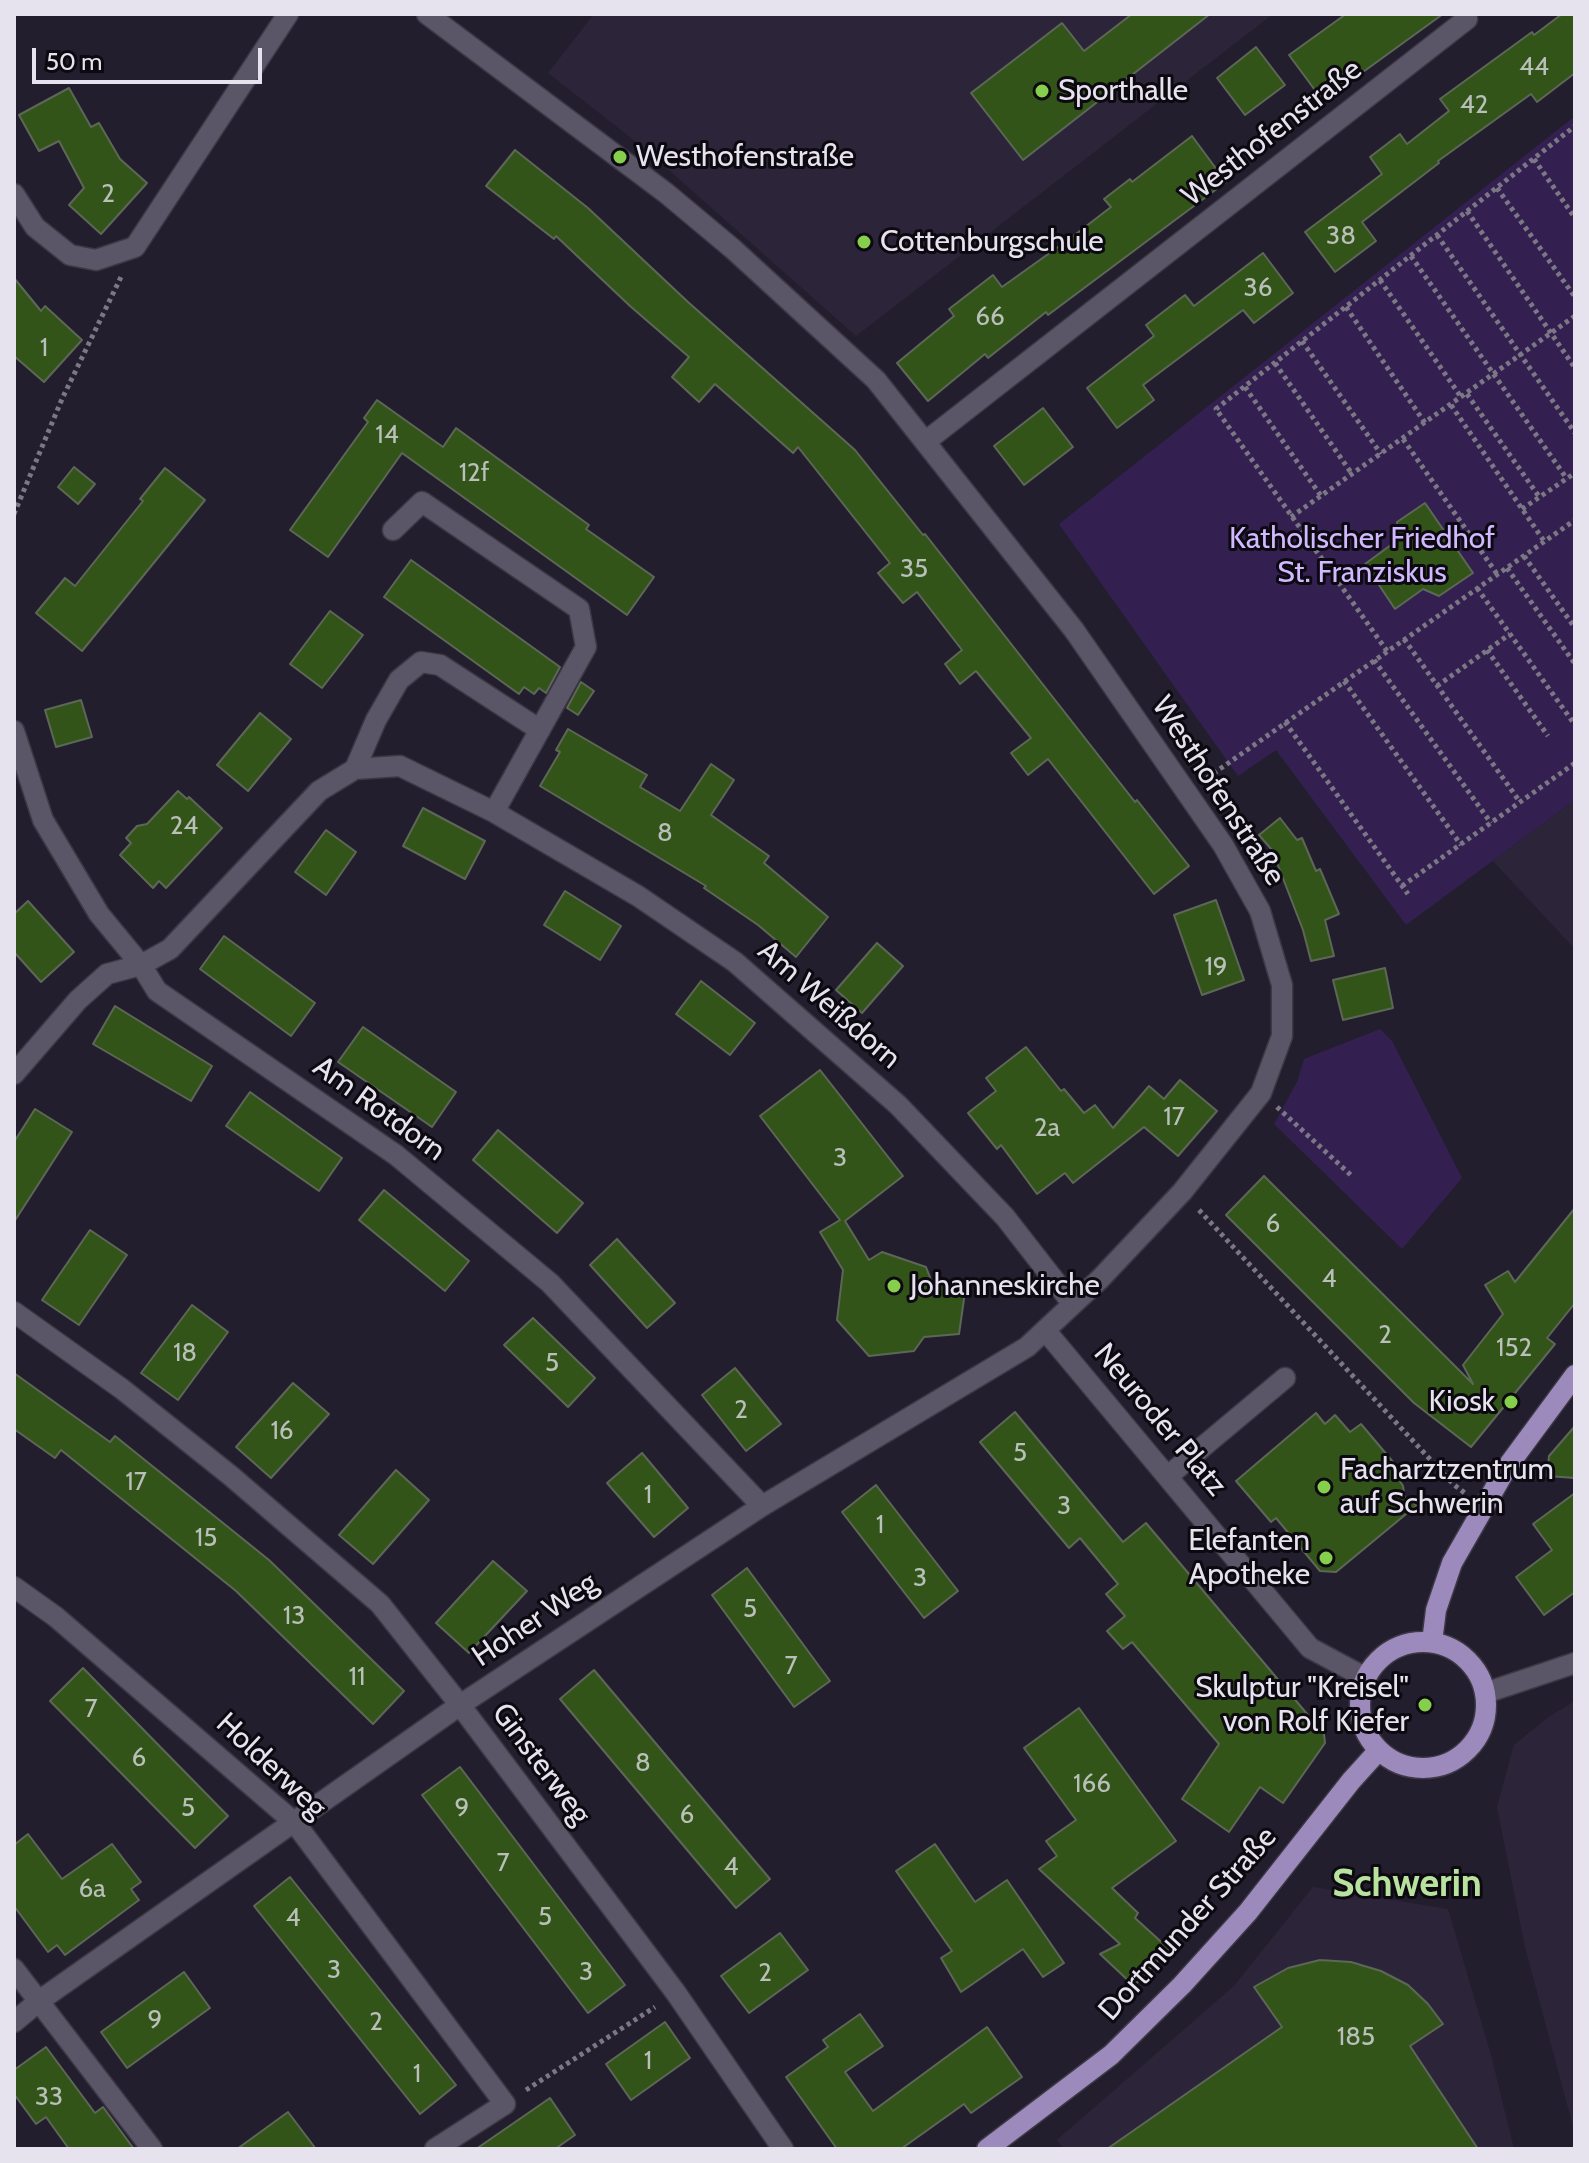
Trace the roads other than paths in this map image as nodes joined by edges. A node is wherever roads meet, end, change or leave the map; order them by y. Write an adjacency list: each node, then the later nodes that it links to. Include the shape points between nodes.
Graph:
1 (288, 14): 4 (street, via 135,247 96,260 70,255 35,227)
2 (427, 14): 5 (street, Westhofenstraße, via 733,249 876,380)
3 (1467, 19): 5 (street, Westhofenstraße)
4 (14, 194)
5 (925, 442): 13 (street, Westhofenstraße, via 1074,630 1223,845 1260,911 1282,985 1282,1036 1261,1093 1182,1192)
6 (393, 530): 7 (street, via 422,502 579,609 586,647)
7 (540, 730): 9 (street, via 440,665 421,662 399,680); 10 (street)
8 (14, 731): 11 (street, Am Rotdorn, via 43,820 99,914)
9 (355, 769): 10 (street, Am Weißdorn, via 400,766); 11 (street, Am Weißdorn, via 319,791 170,949)
10 (494, 812): 13 (street, Am Weißdorn, via 638,896 735,962 898,1105 1005,1217)
11 (141, 965): 12 (street, Am Weißdorn, via 107,974); 19 (street, Am Rotdorn, via 157,991 396,1155 550,1283)
12 (14, 1074)
13 (1072, 1303): 15 (street, Hoher Weg)
14 (14, 1312): 25 (street, Ginsterweg, via 122,1389 380,1604)
15 (1045, 1330): 18 (street, Neuroder Platz); 19 (street, Hoher Weg, via 1027,1347)
16 (1575, 1375): 21 (main road, via 1507,1467 1446,1577)
17 (1285, 1378): 18 (street)
18 (1168, 1476): 23 (street, Neuroder Platz, via 1310,1648)
19 (762, 1506): 25 (street, Hoher Weg)
20 (14, 1587): 27 (street, Holderweg, via 56,1617)
21 (1432, 1642): 23 (main road, via 1394,1649); 24 (main road, via 1470,1662)
22 (1575, 1663): 24 (street)
23 (1366, 1678): 26 (main road, via 1361,1715)
24 (1485, 1693): 26 (main road, via 1483,1725 1457,1758 1421,1768 1391,1760)
25 (460, 1705): 27 (street, Hoher Weg); 33 (street, Ginsterweg, via 676,1993)
26 (1379, 1750): 34 (main road, Dortmunder Straße, via 1182,1985 1111,2055)
27 (295, 1823): 29 (street, Hoher Weg); 32 (street, Holderweg, via 505,2104)
28 (14, 1969): 29 (street)
29 (39, 2001): 30 (street, Hoher Weg); 31 (street)
30 (14, 2022)
31 (152, 2149)
32 (435, 2149)
33 (783, 2149)
34 (987, 2149)

